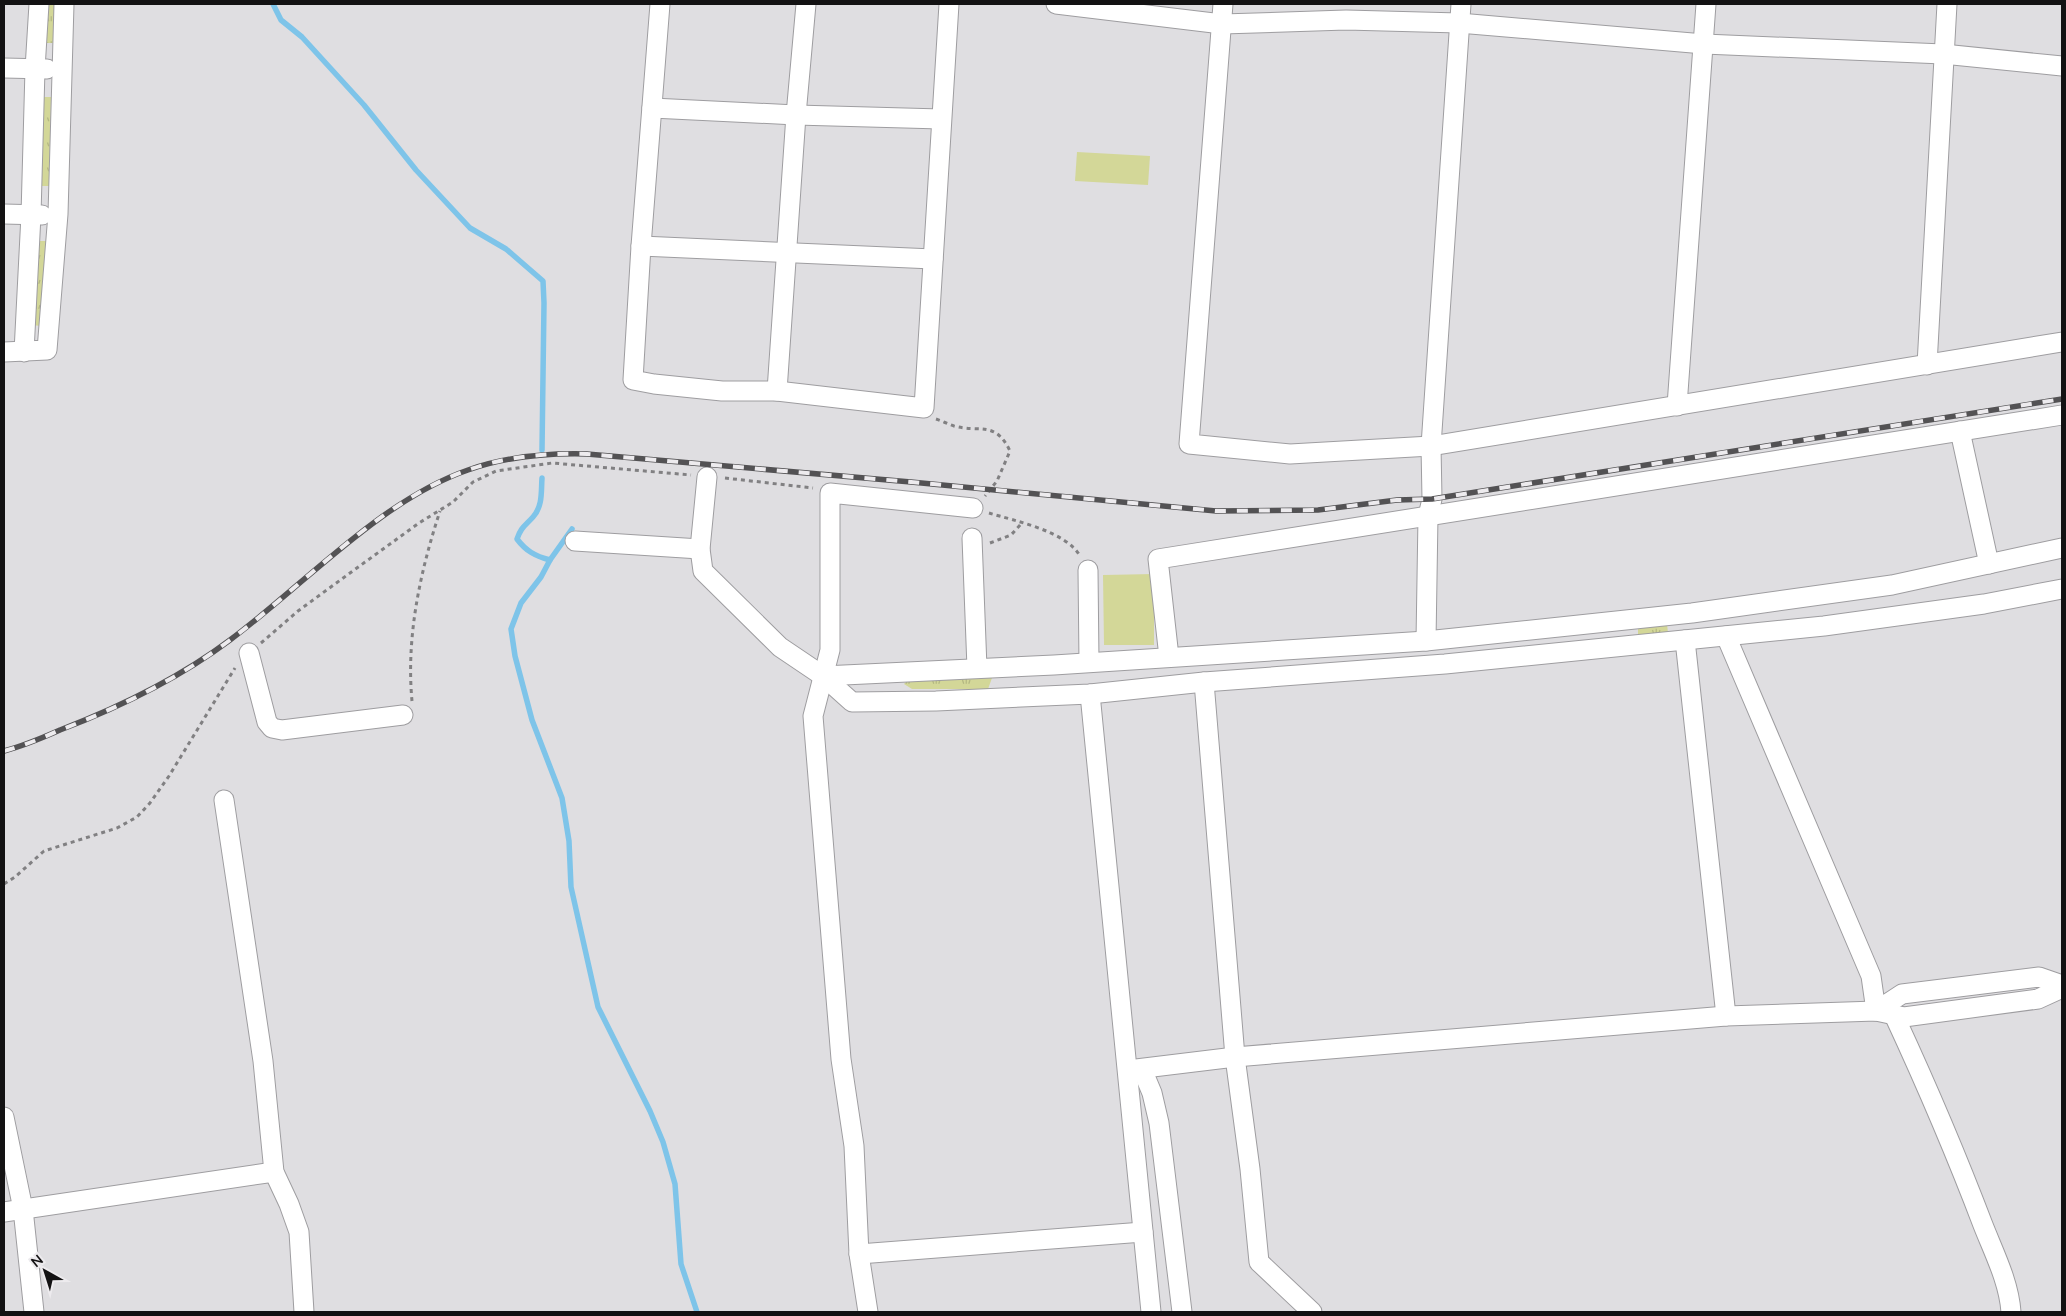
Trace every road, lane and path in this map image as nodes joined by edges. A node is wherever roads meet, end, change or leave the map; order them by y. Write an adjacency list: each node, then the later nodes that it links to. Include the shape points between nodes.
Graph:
1 (39, 4): 17 (street)
2 (64, 4): 18 (street)
3 (660, 4): 19 (street)
4 (806, 4): 20 (street)
5 (949, 4): 21 (street)
6 (1056, 4): 12 (street)
7 (1223, 4): 12 (street)
8 (1460, 4): 11 (street)
9 (1706, 4): 13 (street)
10 (1946, 4): 14 (street)
11 (1459, 23): 12 (street, via 1346,20); 13 (street); 37 (street)
12 (1222, 24): 37 (street, via 1190,444 1290,454)
13 (1704, 44): 14 (street); 33 (street)
14 (1943, 54): 15 (street); 31 (street)
15 (2062, 66)
16 (4, 68): 17 (street)
17 (35, 69): 18 (street); 24 (street)
18 (61, 69): 23 (street)
19 (652, 108): 20 (street); 25 (street)
20 (796, 115): 21 (street); 26 (street)
21 (942, 120): 27 (street)
22 (4, 214): 24 (street)
23 (58, 214): 24 (street); 30 (street, via 47,350)
24 (31, 215): 30 (street)
25 (641, 246): 26 (street); 32 (street, via 634,380 722,391)
26 (786, 253): 27 (street); 32 (street)
27 (933, 259): 34 (street)
28 (2062, 342): 31 (street)
29 (4, 352): 30 (street)
30 (24, 352)
31 (1927, 365): 33 (street)
32 (777, 391): 34 (street)
33 (1677, 406): 37 (street)
34 (924, 408): 40 (path, via 934,418 955,426 992,431 1004,438 1010,451 997,481)
35 (2062, 415): 36 (street)
36 (1960, 431): 42 (street); 48 (street)
37 (1431, 446): 42 (street, via 1432,499)
38 (707, 477): 39 (path, via 820,489); 41 (path, via 552,463 496,471 473,482); 47 (street)
39 (830, 493): 40 (street); 58 (street, via 830,650)
40 (973, 508): 43 (path)
41 (440, 510): 54 (path, via 298,611); 61 (path, via 417,601 410,678 412,712)
42 (1428, 516): 53 (street); 55 (street, via 1158,559)
43 (1022, 524): 45 (path, via 1011,535); 49 (path, via 1053,534 1076,549)
44 (575, 541): 47 (street)
45 (973, 544): 57 (street)
46 (2062, 548): 48 (street)
47 (700, 549): 58 (street, via 703,571 780,647)
48 (1989, 564): 53 (street, via 1892,584 1702,612)
49 (1088, 570): 56 (street)
50 (2062, 589): 51 (street, via 1975,605)
51 (1726, 636): 52 (street); 65 (street)
52 (1685, 640): 59 (street, via 1446,664); 66 (street)
53 (1426, 641): 55 (street)
54 (249, 653): 61 (street, via 267,722 272,728 282,730); 63 (path, via 229,676 169,776 138,817 117,828 44,851)
55 (1168, 657): 56 (street)
56 (1089, 662): 57 (street)
57 (977, 668): 58 (street)
58 (823, 676): 60 (street, via 852,702); 74 (street, via 813,716 816,771 841,1059 854,1146)
59 (1204, 682): 60 (street); 67 (street)
60 (1090, 694): 68 (street)
61 (403, 715)
62 (224, 800): 70 (street, via 263,1061)
63 (4, 884)
64 (2062, 986): 65 (street, via 2039,977 1902,994)
65 (1885, 1013): 66 (street); 81 (street, via 1930,1092 2005,1283)
66 (1726, 1016): 67 (street)
67 (1235, 1057): 68 (street); 80 (street, via 1259,1262)
68 (1135, 1070): 73 (street, via 1134,1155); 79 (street, via 1152,1093 1159,1123)
69 (4, 1118): 71 (street)
70 (274, 1172): 71 (street); 76 (street, via 299,1232)
71 (23, 1209): 72 (street); 75 (street)
72 (4, 1212)
73 (1142, 1232): 74 (street); 78 (street)
74 (859, 1254): 77 (street)
75 (34, 1312)
76 (304, 1312)
77 (868, 1312)
78 (1150, 1312)
79 (1182, 1312)
80 (1312, 1312)
81 (2011, 1312)

